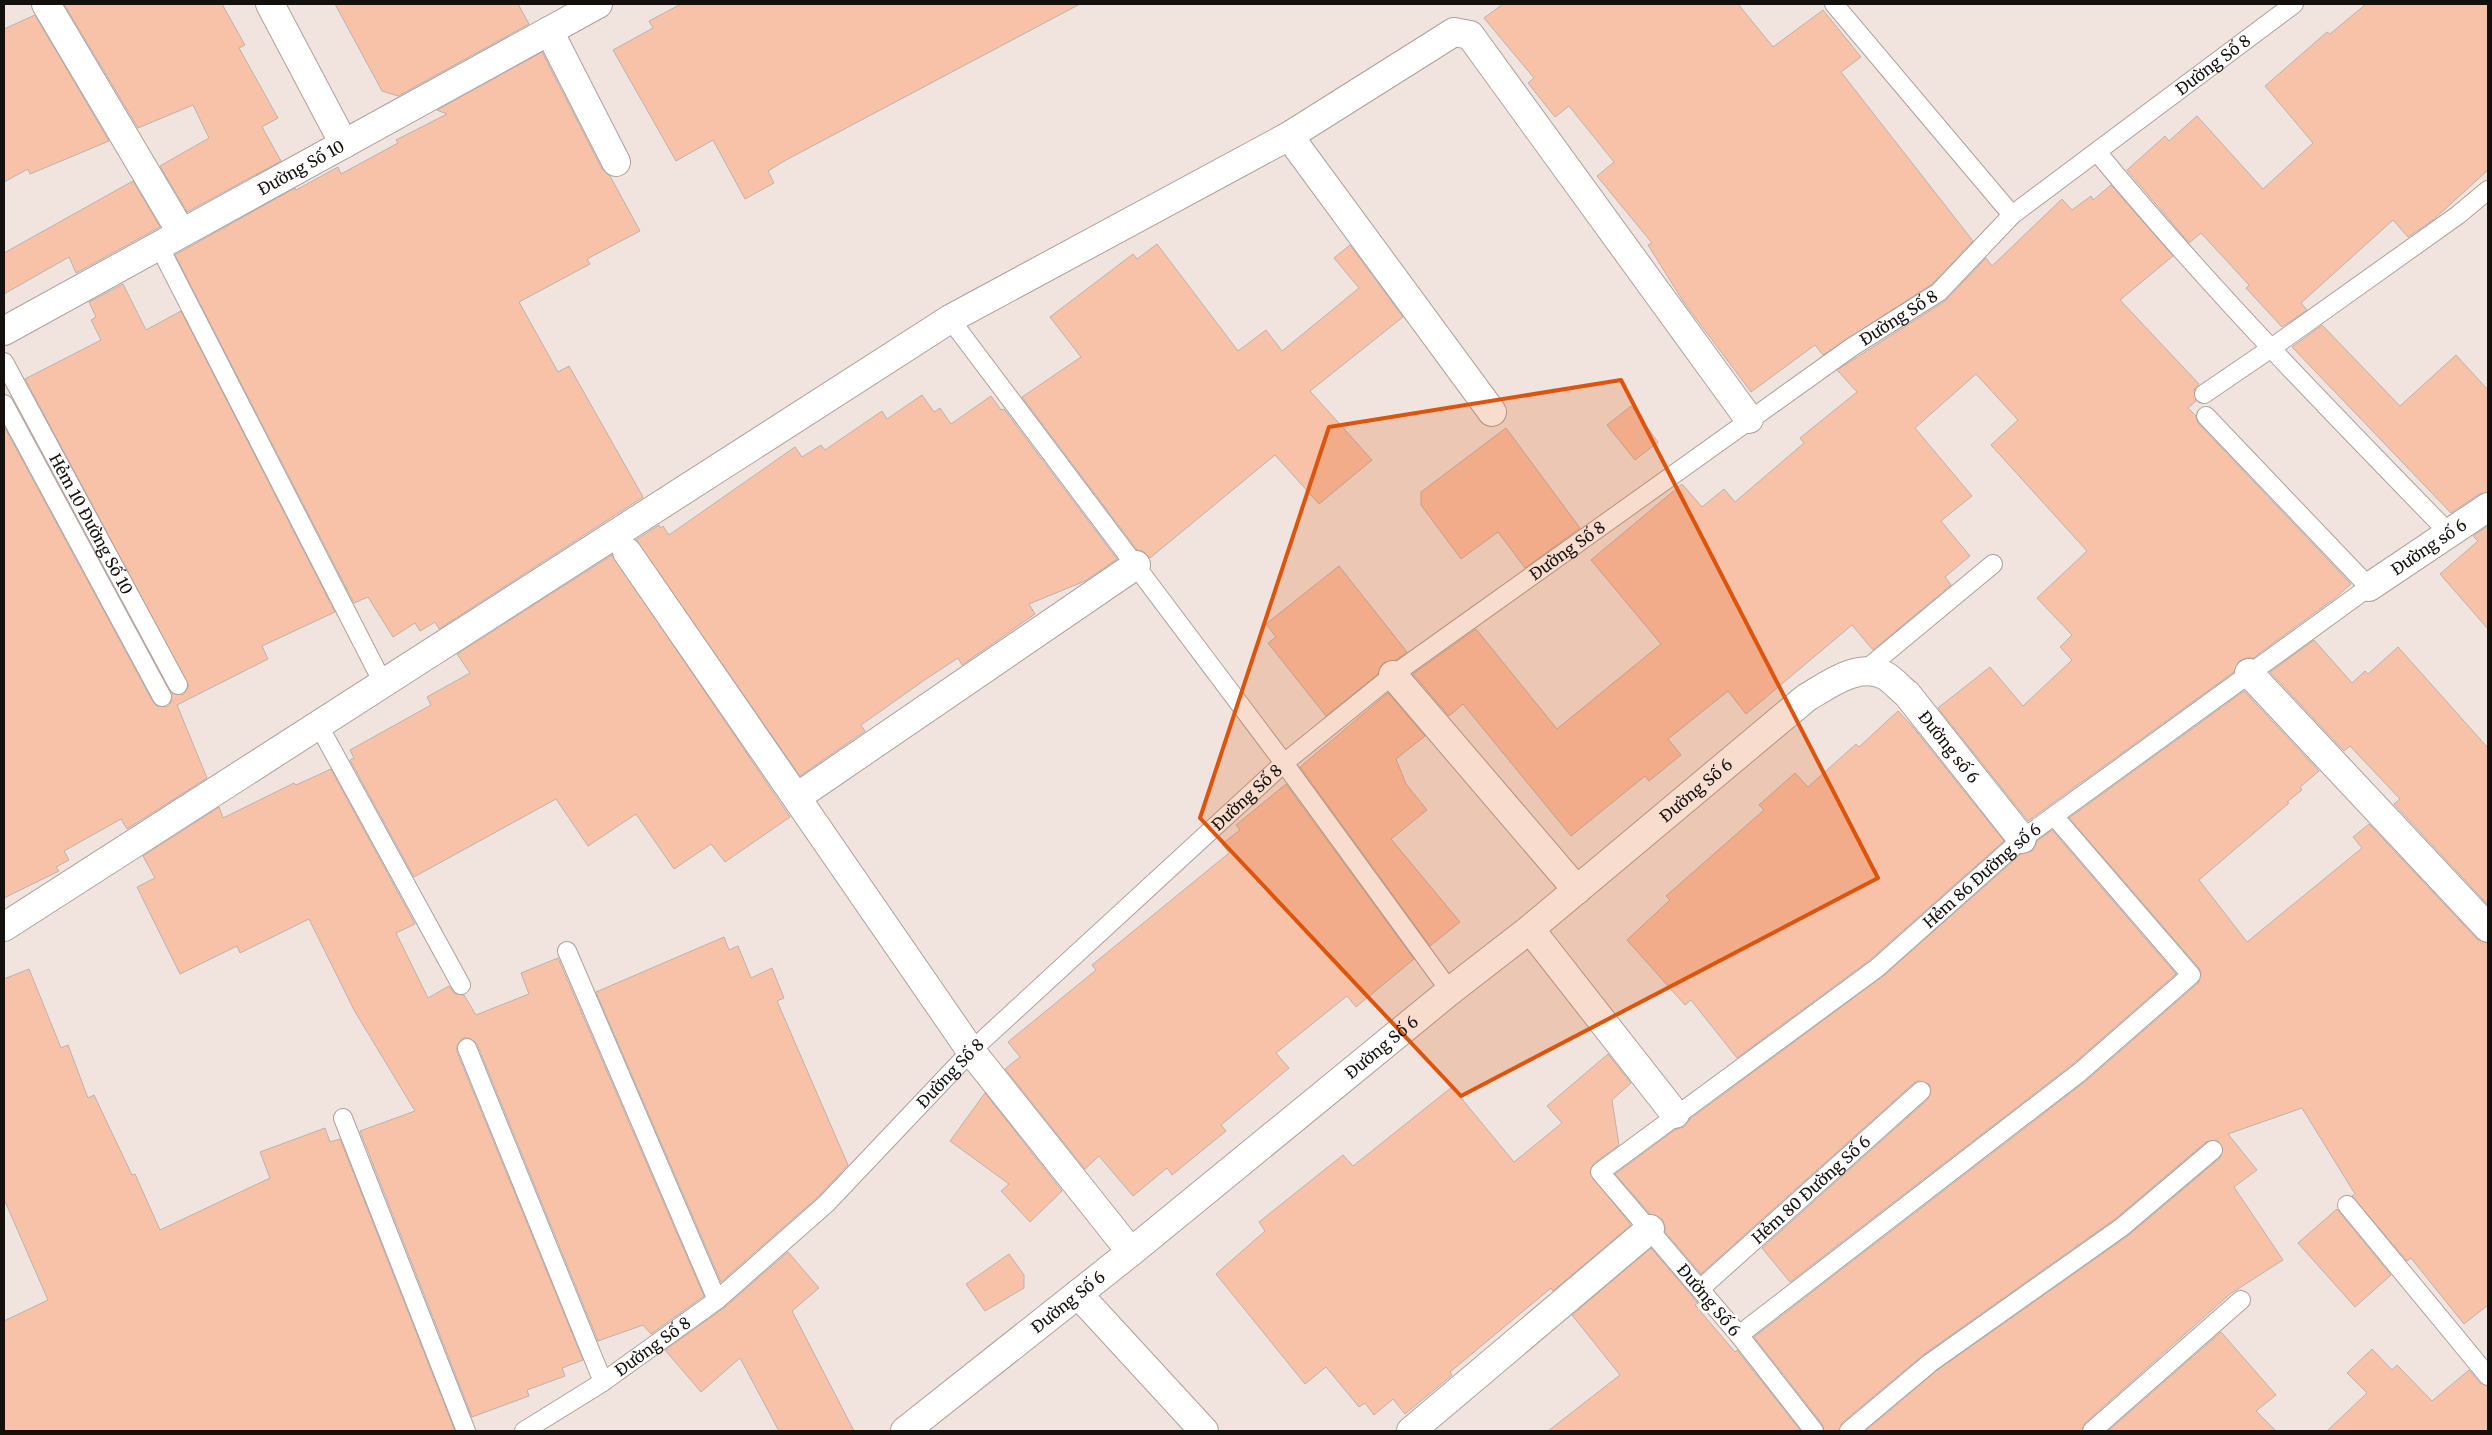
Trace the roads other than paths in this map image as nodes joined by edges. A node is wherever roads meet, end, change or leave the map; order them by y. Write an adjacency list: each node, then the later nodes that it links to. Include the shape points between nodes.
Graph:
1 (46, 4): 13 (street)
2 (270, 4): 8 (street)
3 (598, 4): 6 (street, Đường Số 10)
4 (1834, 4): 12 (lane)
5 (2294, 4): 9 (lane, Đường Số 8)
6 (549, 32): 8 (street, Đường Số 10); 10 (street)
7 (1289, 136): 14 (street); 20 (street); 22 (street, via 1454,32 1470,35)
8 (344, 144): 13 (street, Đường Số 10)
9 (2097, 152): 12 (lane, Đường Số 8); 16 (lane)
10 (616, 162)
11 (2488, 190): 16 (lane, via 2458,215)
12 (2012, 215): 22 (lane, Đường Số 8, via 1939,292 1852,347)
13 (170, 238): 15 (street, Đường Số 10); 33 (lane)
14 (950, 319): 27 (lane); 33 (street)
15 (4, 331)
16 (2270, 349): 18 (lane); 24 (lane)
17 (4, 362): 32 (lane, Hẻm 10 Đường Số 10)
18 (2204, 394)
19 (4, 404): 34 (lane)
20 (1492, 412)
21 (2206, 416): 28 (lane)
22 (1750, 420): 31 (lane, Đường Số 8)
23 (2488, 506): 24 (street, Đường số 6)
24 (2450, 534): 28 (street, Đường số 6)
25 (627, 552): 37 (street)
26 (1994, 564): 29 (lane)
27 (1136, 566): 36 (lane); 37 (street)
28 (2370, 587): 30 (lane, Hẻm 86 Đường số 6)
29 (1864, 671): 39 (street, Đường số 6, via 1886,675 1907,694); 40 (street, Đường Số 6, via 1843,677 1806,698)
30 (2249, 673): 38 (lane, Hẻm 86 Đường số 6); 41 (street)
31 (1393, 675): 36 (lane, Đường Số 8); 40 (street)
32 (178, 685)
33 (384, 685): 35 (street)
34 (162, 697)
35 (319, 726): 42 (street); 45 (lane)
36 (1284, 763): 46 (lane); 48 (lane, Đường Số 8)
37 (798, 797): 48 (street)
38 (2054, 816): 39 (lane, Hẻm 86 Đường số 6); 61 (lane, via 2191,975 2080,1072)
39 (2022, 839): 50 (lane, Hẻm 86 Đường số 6, via 1877,968)
40 (1577, 890): 43 (street, Đường Số 6)
41 (2487, 925)
42 (4, 927)
43 (1530, 929): 46 (street, Đường Số 6); 50 (street)
44 (567, 951): 59 (lane)
45 (461, 985)
46 (1450, 991): 56 (street, Đường Số 6)
47 (468, 1048): 63 (lane)
48 (971, 1051): 56 (street); 59 (lane, Đường Số 8, via 826,1204)
49 (1921, 1091): 57 (lane, Hẻm 80 Đường Số 6)
50 (1675, 1114): 53 (lane, Hẻm 86 Đường số 6)
51 (343, 1118): 64 (lane)
52 (2213, 1150): 70 (lane, via 2122,1227 1930,1363)
53 (1600, 1172): 55 (lane, Đường Số 6)
54 (2348, 1205): 62 (lane)
55 (1650, 1229): 57 (lane, Đường Số 6); 68 (street)
56 (1131, 1252): 58 (street, Đường Số 6)
57 (1700, 1288): 61 (lane, Đường Số 6)
58 (1078, 1294): 66 (street, Đường Số 6); 67 (street)
59 (718, 1300): 63 (lane, Đường Số 8)
60 (2241, 1300): 71 (lane)
61 (1740, 1335): 69 (lane, Đường Số 6)
62 (2488, 1376)
63 (603, 1382): 65 (lane, Đường Số 8)
64 (466, 1431)
65 (524, 1431)
66 (905, 1431)
67 (1204, 1431)
68 (1411, 1431)
69 (1814, 1431)
70 (1849, 1431)
71 (2092, 1431)

